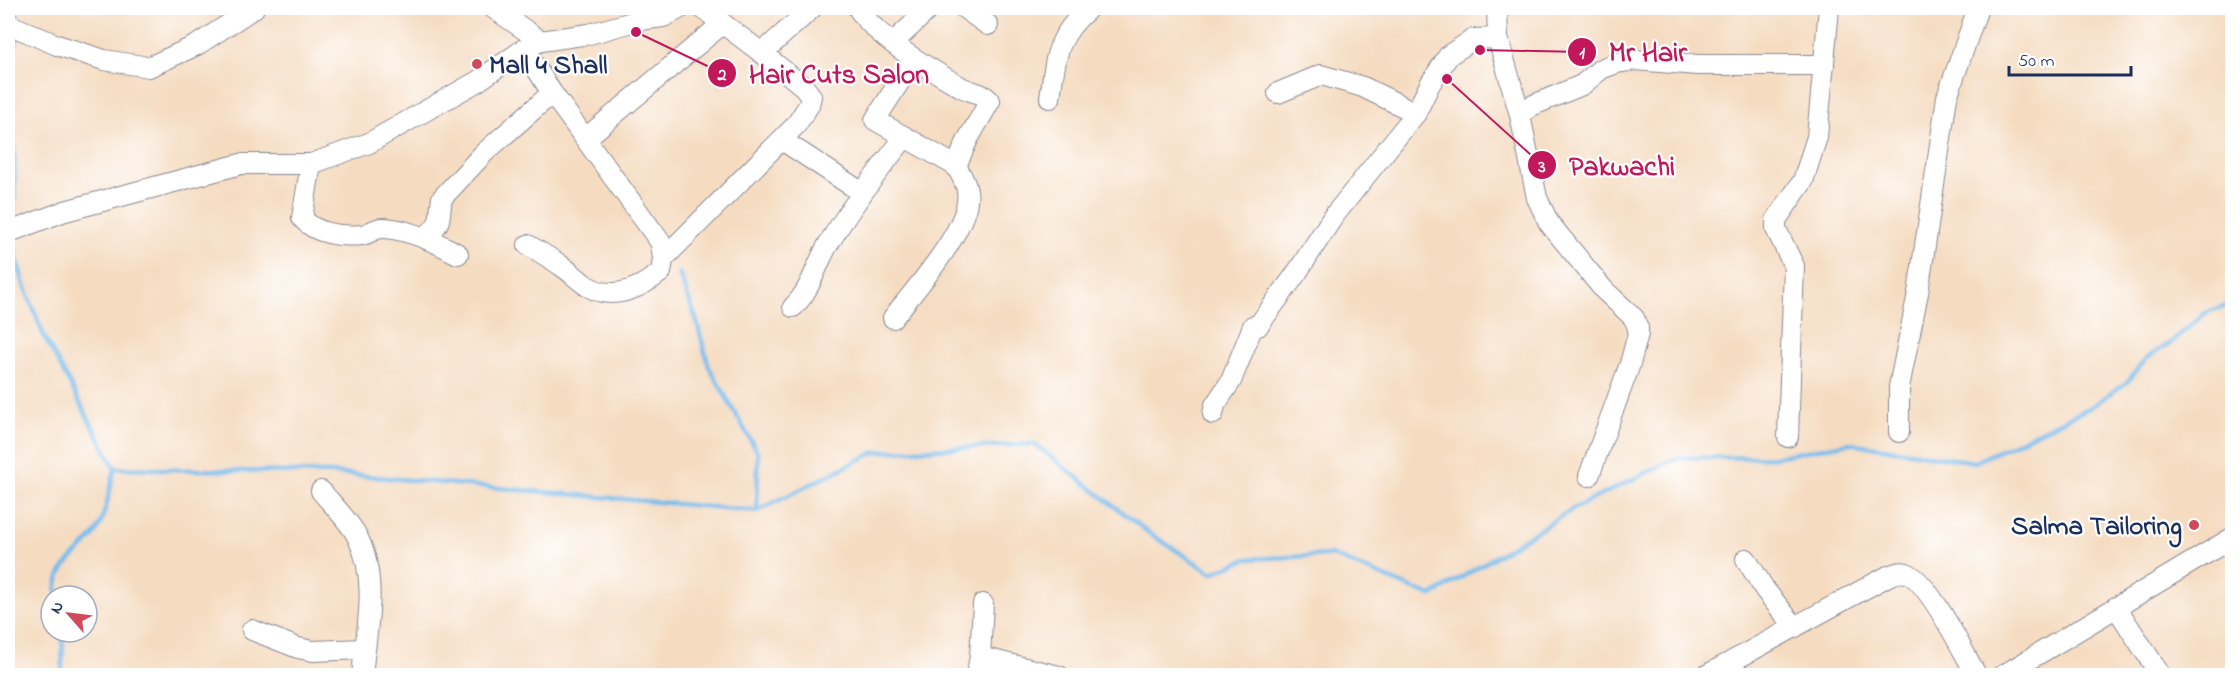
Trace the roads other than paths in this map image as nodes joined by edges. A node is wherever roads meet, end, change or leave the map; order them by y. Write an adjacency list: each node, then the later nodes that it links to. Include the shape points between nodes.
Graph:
1 (254, 8): 13 (street, via 197,45 149,67 104,60)
2 (493, 8): 18 (street)
3 (681, 8): 18 (street, via 663,17)
4 (702, 8): 14 (street)
5 (812, 8): 19 (street)
6 (858, 8): 17 (street, via 865,19)
7 (930, 8): 17 (street)
8 (964, 8): 15 (street)
9 (1089, 8): 24 (street, via 1072,23 1058,46)
10 (1497, 8): 16 (street)
11 (1829, 8): 21 (street)
12 (1978, 8): 41 (street, via 1947,97 1920,282 1899,387)
13 (8, 24)
14 (722, 24): 19 (street); 28 (street)
15 (988, 25)
16 (1498, 38): 25 (street, via 1474,39 1449,55); 26 (street)
17 (894, 42): 20 (street)
18 (532, 45): 22 (street); 30 (street, via 478,81 369,142)
19 (762, 53): 29 (street, via 811,96 804,114)
20 (914, 59): 27 (street, via 875,120); 31 (street, via 990,101)
21 (1824, 65): 26 (street, via 1698,65 1635,60 1601,69 1582,84 1531,106); 42 (street, via 1817,137 1803,181 1776,220 1776,229 1794,266)
22 (552, 93): 28 (street); 34 (street, via 484,153 442,198 439,224)
23 (1278, 93): 25 (street, via 1321,75 1363,87)
24 (1050, 98)
25 (1416, 113): 40 (street, via 1333,217 1258,326 1253,326)
26 (1520, 115): 43 (street, via 1537,198 1549,223 1604,290 1634,318 1638,328 1630,364)
27 (905, 137): 31 (street); 32 (street)
28 (586, 138): 37 (street, via 661,243)
29 (782, 140): 32 (street); 37 (street)
30 (311, 164): 33 (street, via 241,164 65,211); 34 (street, via 302,218 308,226 361,235 386,228)
31 (956, 166): 39 (street, via 968,192 965,213 942,255)
32 (861, 192): 38 (street, via 823,253 804,296)
33 (8, 235)
34 (425, 238): 36 (street)
35 (528, 245): 37 (street, via 603,294 622,293 643,285 661,272)
36 (458, 254)
37 (663, 259)
38 (793, 307)
39 (893, 318)
40 (1213, 414)
41 (1899, 432)
42 (1788, 437)
43 (1589, 476)
44 (321, 491): 51 (street, via 358,537 368,566 370,606)
45 (2232, 538): 48 (street)
46 (1746, 559): 49 (street)
47 (983, 604): 52 (street)
48 (2116, 607): 57 (street); 58 (street)
49 (1795, 627): 55 (street); 56 (street, via 1888,576 1909,574 1932,597)
50 (252, 630): 51 (street, via 313,651)
51 (364, 648): 53 (street)
52 (978, 666): 54 (street)
53 (362, 675)
54 (1059, 675)
55 (1705, 675)
56 (1977, 675)
57 (2002, 675)
58 (2161, 675)

